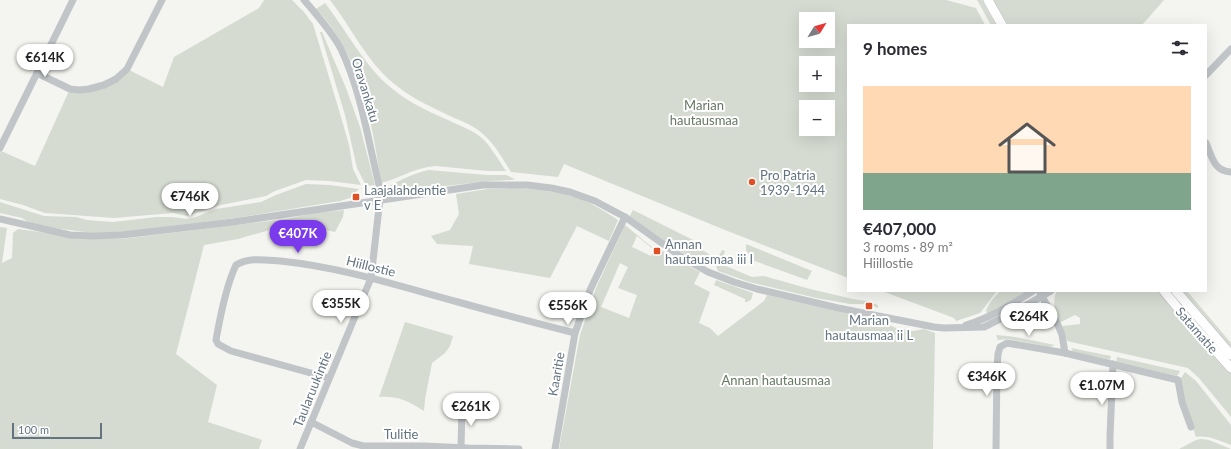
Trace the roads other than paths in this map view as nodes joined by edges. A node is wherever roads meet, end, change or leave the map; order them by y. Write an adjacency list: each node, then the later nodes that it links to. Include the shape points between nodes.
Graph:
1 (73, 0): 7 (street)
2 (162, 0): 7 (street, via 127,69 116,79 89,90 79,90 70,89)
3 (304, 0): 12 (street, Oravankatu, via 339,45 355,84)
4 (988, 0): 5 (main road)
5 (1001, 24)
6 (1231, 49): 8 (street)
7 (37, 73): 10 (street)
8 (1207, 74)
9 (1207, 145): 11 (street, via 1217,167 1222,171)
10 (0, 148)
11 (1231, 172)
12 (380, 199): 13 (street, via 483,185 527,185 583,196); 14 (street, via 233,222 122,235 70,235); 15 (street, Taularuukintie)
13 (625, 217): 20 (street, via 680,256 708,272 734,282 838,308 934,327); 21 (street, Kaaritie, via 590,290)
14 (0, 219)
15 (371, 278): 21 (street, Hiillostie); 26 (street, Taularuukintie); 26 (street, Hiillostie, via 331,268 256,259 239,262 232,273 216,340 218,344 232,351)
16 (1031, 292): 20 (street, via 982,320)
17 (1165, 292): 25 (main road, Satamatie)
18 (1177, 292): 23 (main road, Satamatie)
19 (1041, 294): 20 (street, via 984,327); 22 (street, via 1058,325)
20 (955, 328)
21 (575, 333): 33 (street, Kaaritie)
22 (1065, 353): 24 (street); 34 (street, via 1007,343 1000,348 997,368)
23 (1231, 355)
24 (1113, 364): 29 (street, via 1178,380 1182,402); 35 (street)
25 (1231, 368)
26 (329, 378): 28 (street, Taularuukintie)
27 (462, 406): 30 (street)
28 (311, 422): 30 (street, Tulitie, via 346,441 363,446); 31 (street, Taularuukintie)
29 (1191, 427)
30 (461, 448): 32 (street, Tulitie)
31 (300, 449)
32 (519, 449)
33 (555, 449)
34 (996, 449)
35 (1110, 449)

